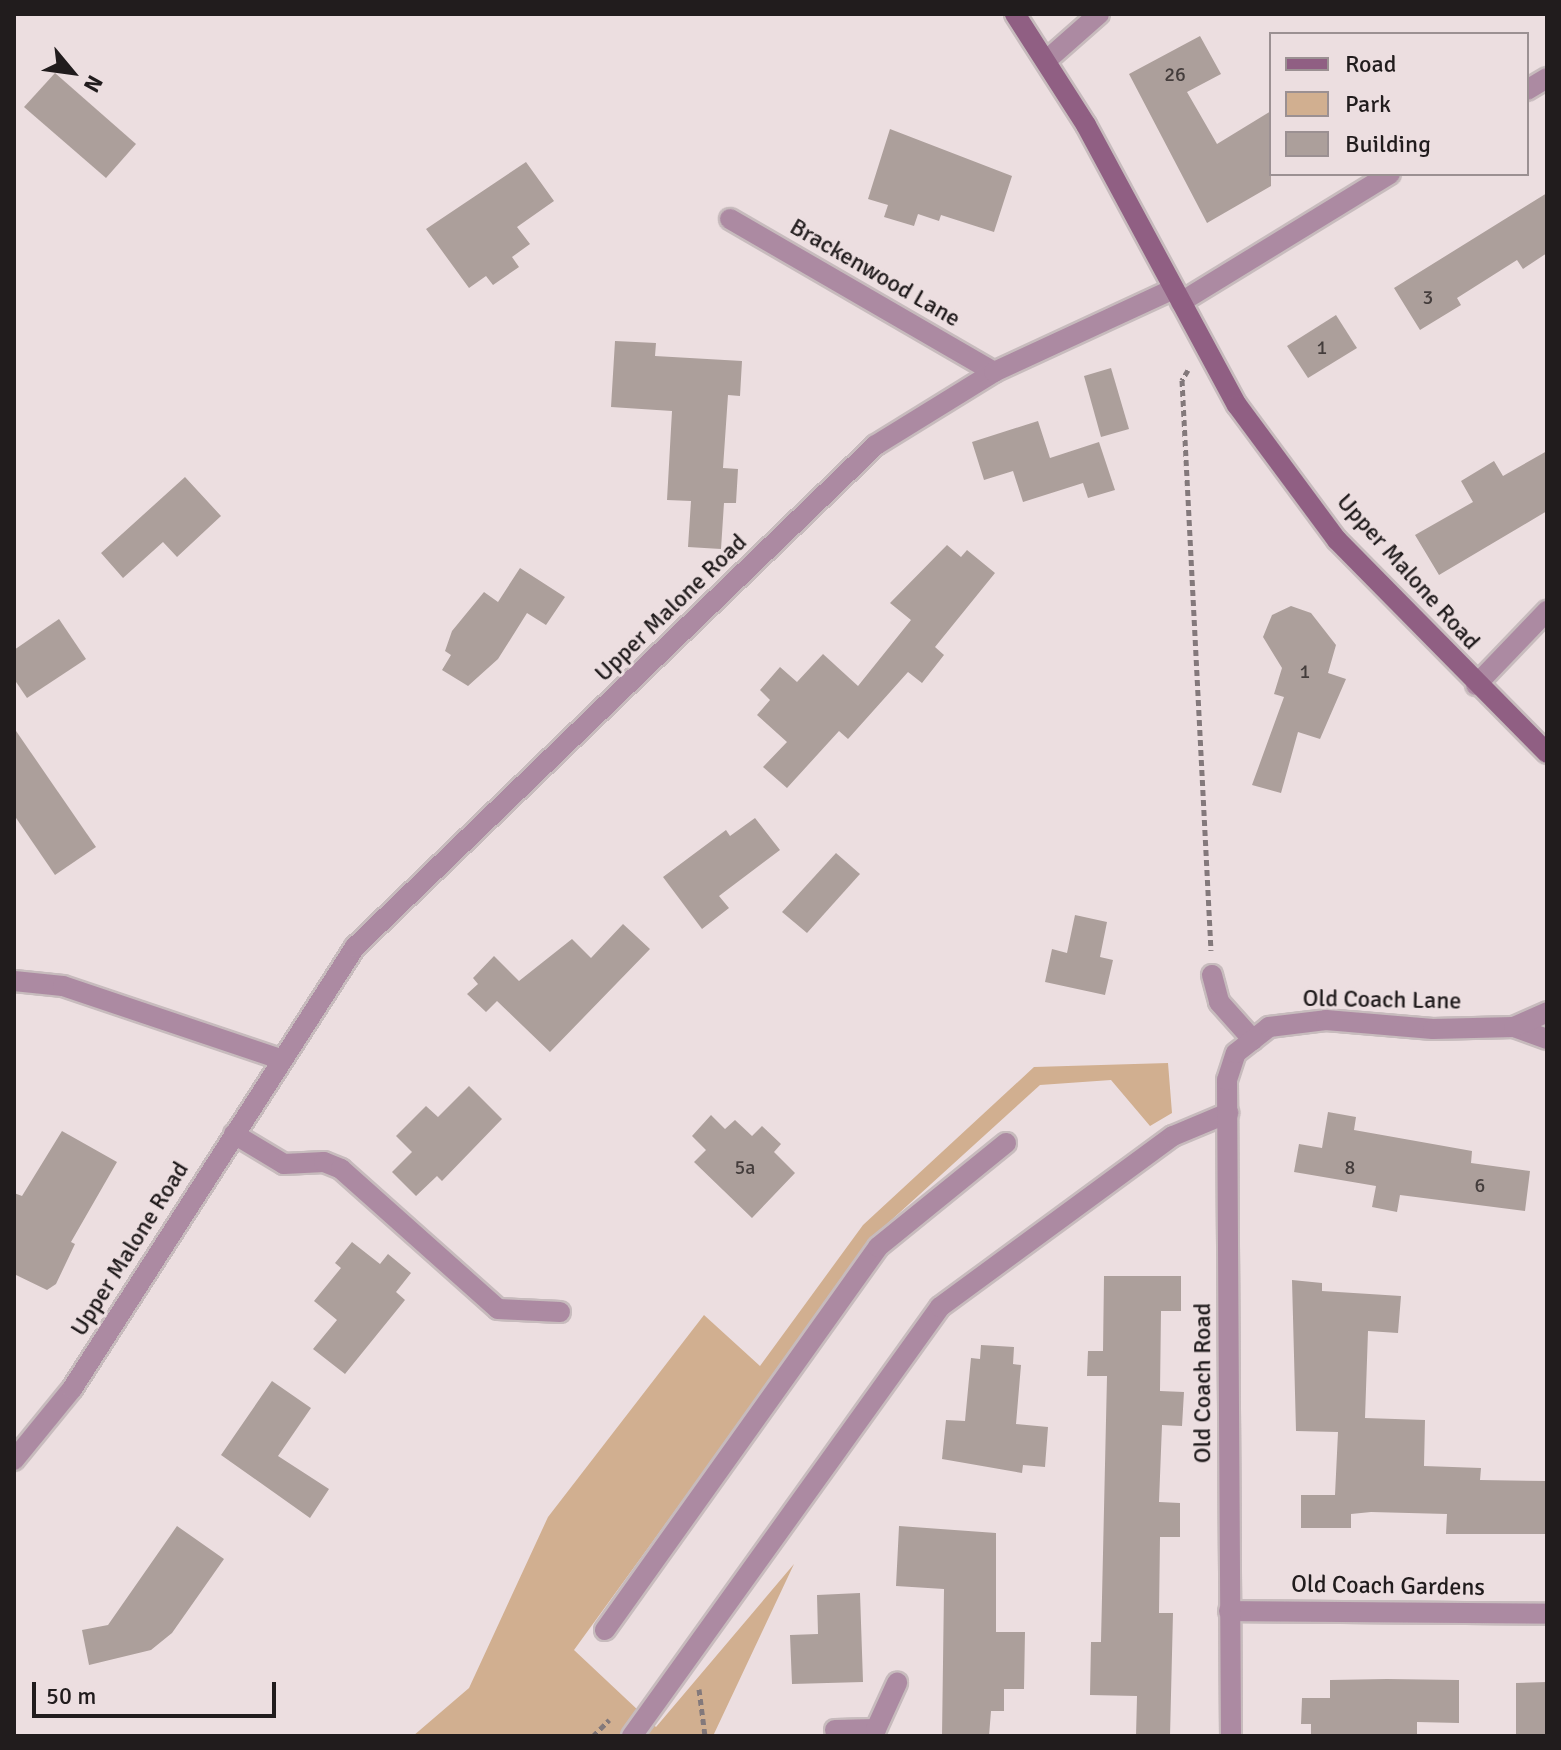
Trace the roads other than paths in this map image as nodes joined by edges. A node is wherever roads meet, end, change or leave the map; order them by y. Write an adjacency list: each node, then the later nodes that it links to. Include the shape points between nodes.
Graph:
1 (1015, 14): 3 (main road, Upper Malone Road)
2 (1099, 14): 3 (street)
3 (1048, 59): 8 (main road, Upper Malone Road)
4 (1547, 78): 5 (street)
5 (1529, 89)
6 (1387, 176): 8 (street)
7 (730, 219): 9 (street, Brackenwood Lane)
8 (1177, 296): 9 (street, Upper Malone Road); 11 (main road, Upper Malone Road, via 1237,405 1337,540)
9 (994, 372): 19 (street, Upper Malone Road, via 876,445 355,947)
10 (1547, 611): 11 (street)
11 (1476, 685): 12 (main road, Upper Malone Road)
12 (1547, 753)
13 (1212, 975): 18 (street, via 1219,1002)
14 (14, 981): 19 (street, via 63,986)
15 (1547, 1012): 16 (street, Old Coach Lane)
16 (1514, 1027): 17 (street, Old Coach Lane); 18 (street, Old Coach Lane, via 1433,1029 1326,1020 1269,1027)
17 (1547, 1039)
18 (1253, 1040): 20 (street, Old Coach Road, via 1231,1066)
19 (280, 1059): 21 (street, Upper Malone Road)
20 (1228, 1113): 25 (street, Old Coach Road); 31 (street, via 1173,1136 940,1307)
21 (234, 1134): 23 (street, via 284,1164 324,1162 341,1169 498,1309); 24 (street, Upper Malone Road, via 72,1389)
22 (1006, 1143): 27 (street, via 878,1247)
23 (560, 1312)
24 (14, 1460)
25 (1229, 1611): 26 (street, Old Coach Gardens); 32 (street, Old Coach Road)
26 (1547, 1614)
27 (605, 1630)
28 (897, 1683): 30 (street)
29 (835, 1730): 30 (street)
30 (879, 1732)
31 (632, 1736)
32 (1231, 1736)

